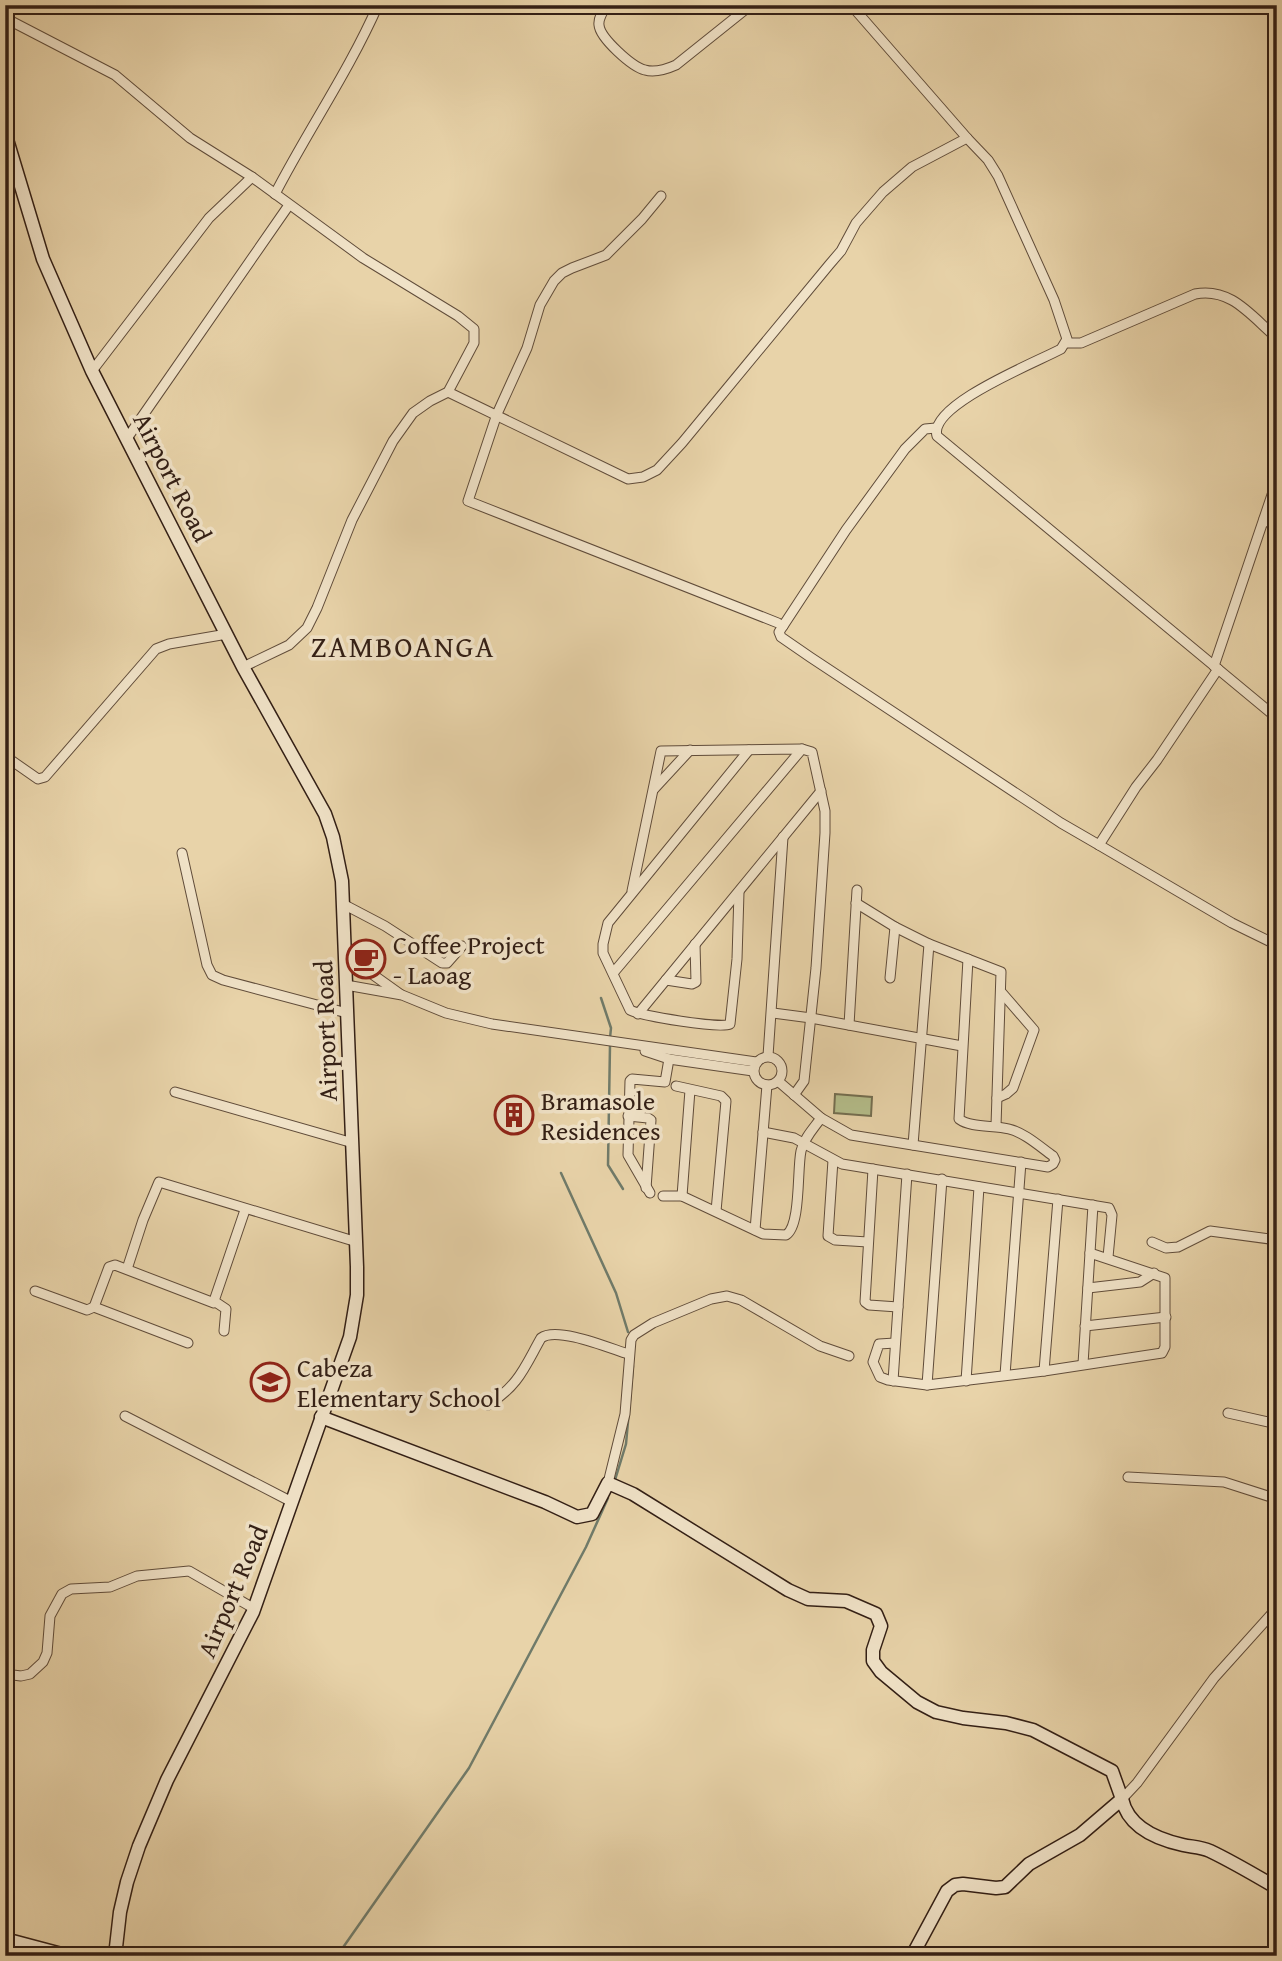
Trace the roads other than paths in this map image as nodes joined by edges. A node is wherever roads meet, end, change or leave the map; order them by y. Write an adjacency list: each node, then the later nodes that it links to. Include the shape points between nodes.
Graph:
1 (378, 5): 10 (street)
2 (607, 5): 3 (street, via 599,22 601,33 627,59 648,71 676,65)
3 (751, 5)
4 (851, 5): 7 (street)
5 (5, 18): 9 (street, via 115,75 190,138)
6 (5, 133): 8 (main road, Airport Road)
7 (967, 138): 14 (street, via 998,176 1054,300); 17 (street, via 912,167 883,192 729,390 649,475 628,479)
8 (8, 150): 15 (main road, Airport Road, via 43,259)
9 (252, 177): 10 (street); 15 (street, via 209,218)
10 (275, 194): 12 (street)
11 (660, 196): 17 (street, via 606,255 562,273 554,281)
12 (289, 205): 16 (street, via 363,258 471,325 474,343); 19 (street)
13 (1277, 338): 14 (street, via 1226,295 1205,292 1081,343)
14 (1066, 343): 18 (street, via 975,393 942,417)
15 (93, 371): 19 (main road, Airport Road)
16 (448, 393): 17 (street); 25 (street, via 412,414 393,441 352,520 307,628 289,646)
17 (497, 414): 23 (street, via 468,501)
18 (936, 428): 23 (street, via 925,429 905,449); 26 (street, via 939,439)
19 (128, 437): 24 (main road, Airport Road)
20 (1277, 480): 21 (street)
21 (1264, 519): 22 (street); 26 (street)
22 (1277, 528)
23 (783, 626): 35 (street, via 781,637)
24 (227, 634): 25 (main road, Airport Road); 31 (street, via 156,649 46,777 37,779)
25 (243, 667): 41 (main road, Airport Road, via 325,814 338,860)
26 (1216, 668): 27 (street); 35 (street)
27 (1277, 718)
28 (802, 749): 30 (street); 33 (street, via 812,752); 49 (street)
29 (690, 750): 30 (street); 32 (street); 32 (street, via 661,751)
30 (749, 750): 38 (street)
31 (5, 756)
32 (653, 789): 38 (street)
33 (821, 791): 34 (street); 58 (street, via 825,833)
34 (783, 837): 39 (street); 56 (street)
35 (1099, 845): 46 (street)
36 (182, 853): 55 (street, via 212,975)
37 (857, 890): 40 (street)
38 (632, 891): 49 (street, via 604,933 603,953)
39 (739, 892): 43 (street); 57 (street, via 730,1024 724,1027)
40 (856, 903): 42 (street); 59 (street)
41 (343, 904): 45 (street, via 442,963); 48 (main road, Airport Road)
42 (895, 927): 44 (street); 50 (street)
43 (695, 944): 51 (street); 51 (street, via 696,982)
44 (929, 944): 47 (street); 60 (street)
45 (462, 946)
46 (1277, 946)
47 (968, 959): 53 (street, via 1002,972); 62 (street)
48 (346, 964): 52 (main road, Airport Road); 54 (street)
49 (614, 972): 57 (street, via 628,1007)
50 (890, 978)
51 (666, 980): 57 (street)
52 (346, 985): 54 (street); 55 (main road, Airport Road)
53 (1002, 993): 73 (street); 73 (street, via 1034,1032 1012,1090)
54 (402, 995): 61 (street, via 479,1021)
55 (348, 1013): 78 (main road, Airport Road)
56 (773, 1013): 58 (street); 63 (street)
57 (638, 1014)
58 (811, 1018): 59 (street); 72 (street, via 804,1081)
59 (849, 1025): 60 (street)
60 (922, 1039): 62 (street); 80 (street)
61 (637, 1046): 64 (street); 65 (street)
62 (962, 1046): 76 (street, via 959,1119)
63 (768, 1056): 66 (street); 67 (street, via 781,1065)
64 (669, 1059): 65 (street); 74 (street, via 665,1082 631,1080)
65 (711, 1062): 66 (street)
66 (755, 1067): 68 (street, via 759,1082)
67 (778, 1081): 68 (street); 72 (street)
68 (767, 1085): 77 (street)
69 (676, 1086): 70 (street)
70 (690, 1090): 89 (street); 93 (street, via 726,1101)
71 (175, 1093): 78 (street)
72 (794, 1095): 75 (street)
73 (997, 1098): 76 (street)
74 (628, 1116): 74 (street, via 650,1120 648,1191 628,1155)
75 (821, 1118): 79 (street); 80 (street, via 851,1135)
76 (996, 1126): 82 (street, via 1023,1135 1055,1160 1048,1167)
77 (763, 1132): 79 (street); 94 (street)
78 (352, 1143): 96 (main road, Airport Road)
79 (803, 1143): 81 (street); 94 (street, via 791,1232 780,1235)
80 (913, 1145): 82 (street)
81 (833, 1160): 83 (street); 97 (street, via 828,1236)
82 (1021, 1162): 87 (street)
83 (873, 1169): 84 (street); 97 (street)
84 (907, 1174): 85 (street); 107 (street)
85 (942, 1179): 86 (street); 120 (street)
86 (979, 1187): 87 (street); 119 (street)
87 (1018, 1192): 90 (street); 117 (street)
88 (663, 1196): 89 (street)
89 (682, 1196): 93 (street)
90 (1058, 1199): 91 (street); 116 (street)
91 (1093, 1205): 99 (street); 100 (street, via 1111,1209)
92 (245, 1210): 96 (street); 101 (street, via 159,1182); 105 (street)
93 (716, 1212): 94 (street)
94 (755, 1230)
95 (1277, 1240): 98 (street, via 1210,1231 1178,1247)
96 (356, 1242): 124 (main road, Airport Road, via 357,1295 350,1336)
97 (868, 1242): 107 (street, via 864,1302)
98 (1152, 1242)
99 (1090, 1253): 100 (street); 103 (street)
100 (1108, 1257): 102 (street)
101 (127, 1269): 105 (street); 106 (street, via 109,1267)
102 (1154, 1273): 103 (street, via 1140,1282); 108 (street, via 1166,1280)
103 (1088, 1288): 109 (street)
104 (35, 1291): 106 (street, via 87,1310)
105 (214, 1303): 110 (street, via 226,1309)
106 (94, 1307): 111 (street)
107 (898, 1307): 112 (street)
108 (1166, 1317): 109 (street); 115 (street, via 1162,1353)
109 (1085, 1326): 115 (street)
110 (224, 1331)
111 (188, 1343)
112 (895, 1343): 118 (street); 118 (street, via 879,1344 873,1362 880,1377)
113 (628, 1354): 114 (street, via 631,1340 640,1331 727,1296 820,1346); 121 (street, via 566,1335 545,1334 521,1377); 127 (street, via 625,1414)
114 (849, 1356)
115 (1083, 1364): 116 (street)
116 (1044, 1371): 117 (street)
117 (1006, 1376): 119 (street)
118 (893, 1381): 120 (street)
119 (966, 1381): 120 (street)
120 (927, 1384)
121 (488, 1405)
122 (1227, 1413): 125 (street)
123 (125, 1416): 129 (street)
124 (321, 1417): 127 (main road, via 578,1517 592,1514); 129 (main road, Airport Road)
125 (1277, 1424)
126 (1128, 1477): 128 (street, via 1224,1482)
127 (608, 1483): 133 (main road, via 788,1590 808,1599 846,1601 870,1610 881,1626 873,1661 909,1696 936,1712 1021,1726 1068,1747 1112,1771)
128 (1277, 1499)
129 (292, 1503): 131 (main road, Airport Road)
130 (1277, 1608): 133 (street, via 1229,1660)
131 (255, 1609): 132 (street, via 181,1570 137,1576 110,1587 74,1588 62,1594 50,1616 43,1662 30,1674); 137 (main road, Airport Road, via 151,1816 127,1882)
132 (5, 1674)
133 (1122, 1798): 134 (main road, via 1127,1815 1146,1831 1207,1850); 138 (main road, via 1080,1835 1029,1864 1005,1887 963,1884 947,1891)
134 (1277, 1888)
135 (5, 1939): 136 (main road)
136 (69, 1956)
137 (115, 1956)
138 (912, 1956)

